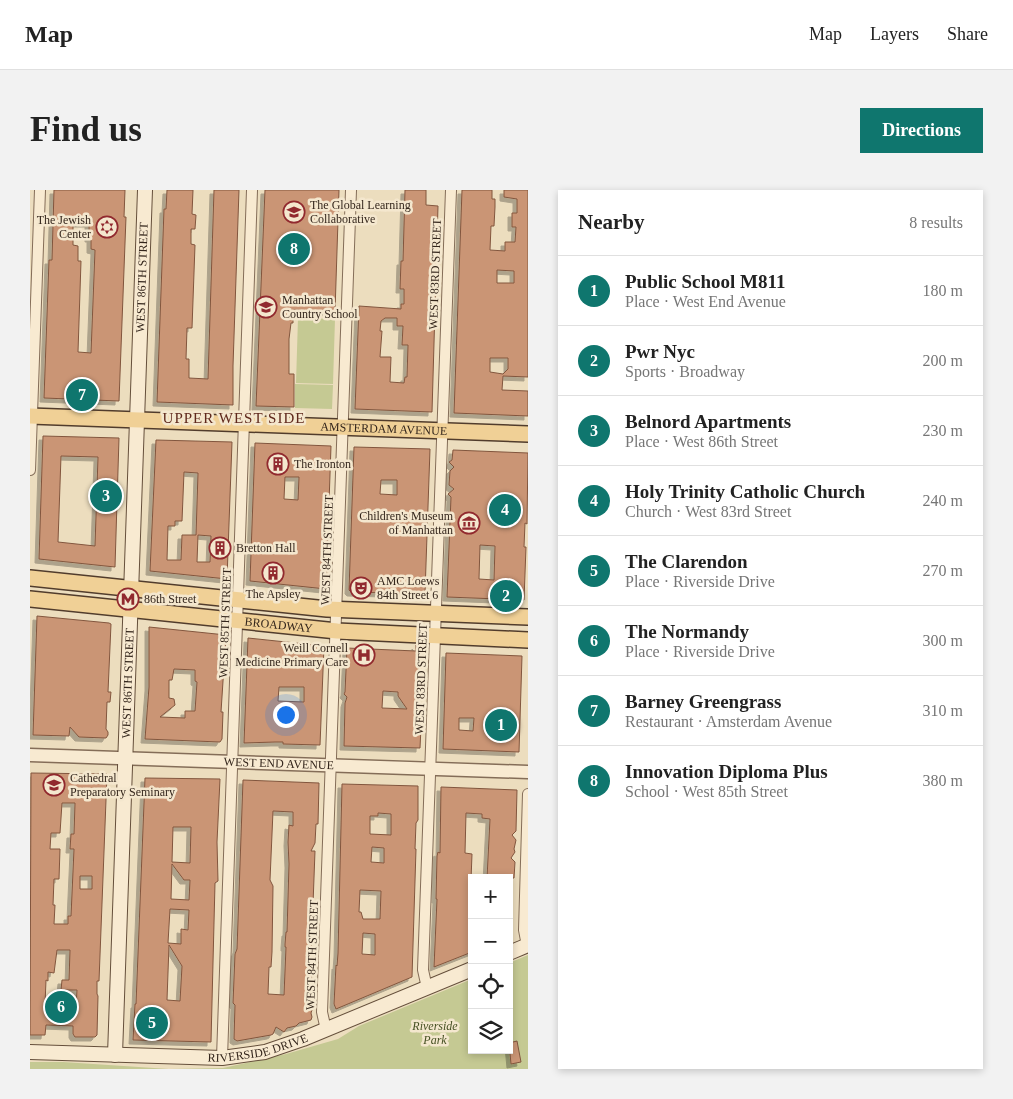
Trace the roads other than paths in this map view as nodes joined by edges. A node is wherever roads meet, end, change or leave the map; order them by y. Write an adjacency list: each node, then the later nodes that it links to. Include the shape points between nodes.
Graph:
1 (40, 190): 6 (street)
2 (145, 190): 7 (main road, WEST 86TH STREET)
3 (252, 190): 8 (street, WEST 85TH STREET)
4 (351, 190): 9 (street, WEST 84TH STREET)
5 (451, 190): 10 (street, WEST 83RD STREET)
6 (31, 416): 7 (main road, AMSTERDAM AVENUE); 12 (street)
7 (137, 420): 8 (main road, AMSTERDAM AVENUE); 14 (main road, WEST 86TH STREET)
8 (244, 424): 9 (main road, AMSTERDAM AVENUE); 16 (street, WEST 85TH STREET)
9 (344, 427): 10 (main road, AMSTERDAM AVENUE); 18 (street, WEST 84TH STREET)
10 (442, 431): 11 (main road, AMSTERDAM AVENUE); 19 (street, WEST 83RD STREET)
11 (528, 434)
12 (30, 470)
13 (30, 578): 14 (main road, BROADWAY)
14 (131, 589): 16 (main road, BROADWAY); 17 (main road, WEST 86TH STREET)
15 (30, 599): 17 (main road, BROADWAY)
16 (238, 600): 18 (main road, BROADWAY); 21 (street, WEST 85TH STREET)
17 (130, 610): 21 (main road, BROADWAY); 26 (main road, WEST 86TH STREET)
18 (338, 610): 19 (main road, BROADWAY); 22 (street, WEST 84TH STREET)
19 (436, 613): 20 (main road, BROADWAY); 23 (street, WEST 83RD STREET)
20 (528, 617)
21 (237, 621): 22 (main road, BROADWAY); 27 (street, WEST 85TH STREET)
22 (337, 631): 23 (main road, BROADWAY); 28 (street, WEST 84TH STREET)
23 (435, 637): 24 (main road, BROADWAY); 29 (street, WEST 83RD STREET)
24 (528, 640)
25 (30, 755): 26 (street, WEST END AVENUE)
26 (125, 758): 27 (street, WEST END AVENUE); 38 (main road, WEST 86TH STREET)
27 (232, 762): 28 (street, WEST END AVENUE); 39 (street, WEST 85TH STREET)
28 (331, 765): 29 (street, WEST END AVENUE); 36 (street, WEST 84TH STREET, via 322,1016)
29 (430, 769): 30 (street, WEST END AVENUE); 35 (street, WEST 83RD STREET, via 423,970)
30 (528, 772)
31 (528, 794): 32 (street, via 524,930)
32 (528, 946): 33 (main road)
33 (513, 952)
34 (468, 971): 35 (main road, RIVERSIDE DRIVE)
35 (427, 988): 36 (main road, RIVERSIDE DRIVE)
36 (326, 1030): 39 (main road, RIVERSIDE DRIVE, via 265,1052)
37 (30, 1052): 38 (main road, RIVERSIDE DRIVE)
38 (114, 1055): 39 (main road, RIVERSIDE DRIVE)
39 (222, 1058)

